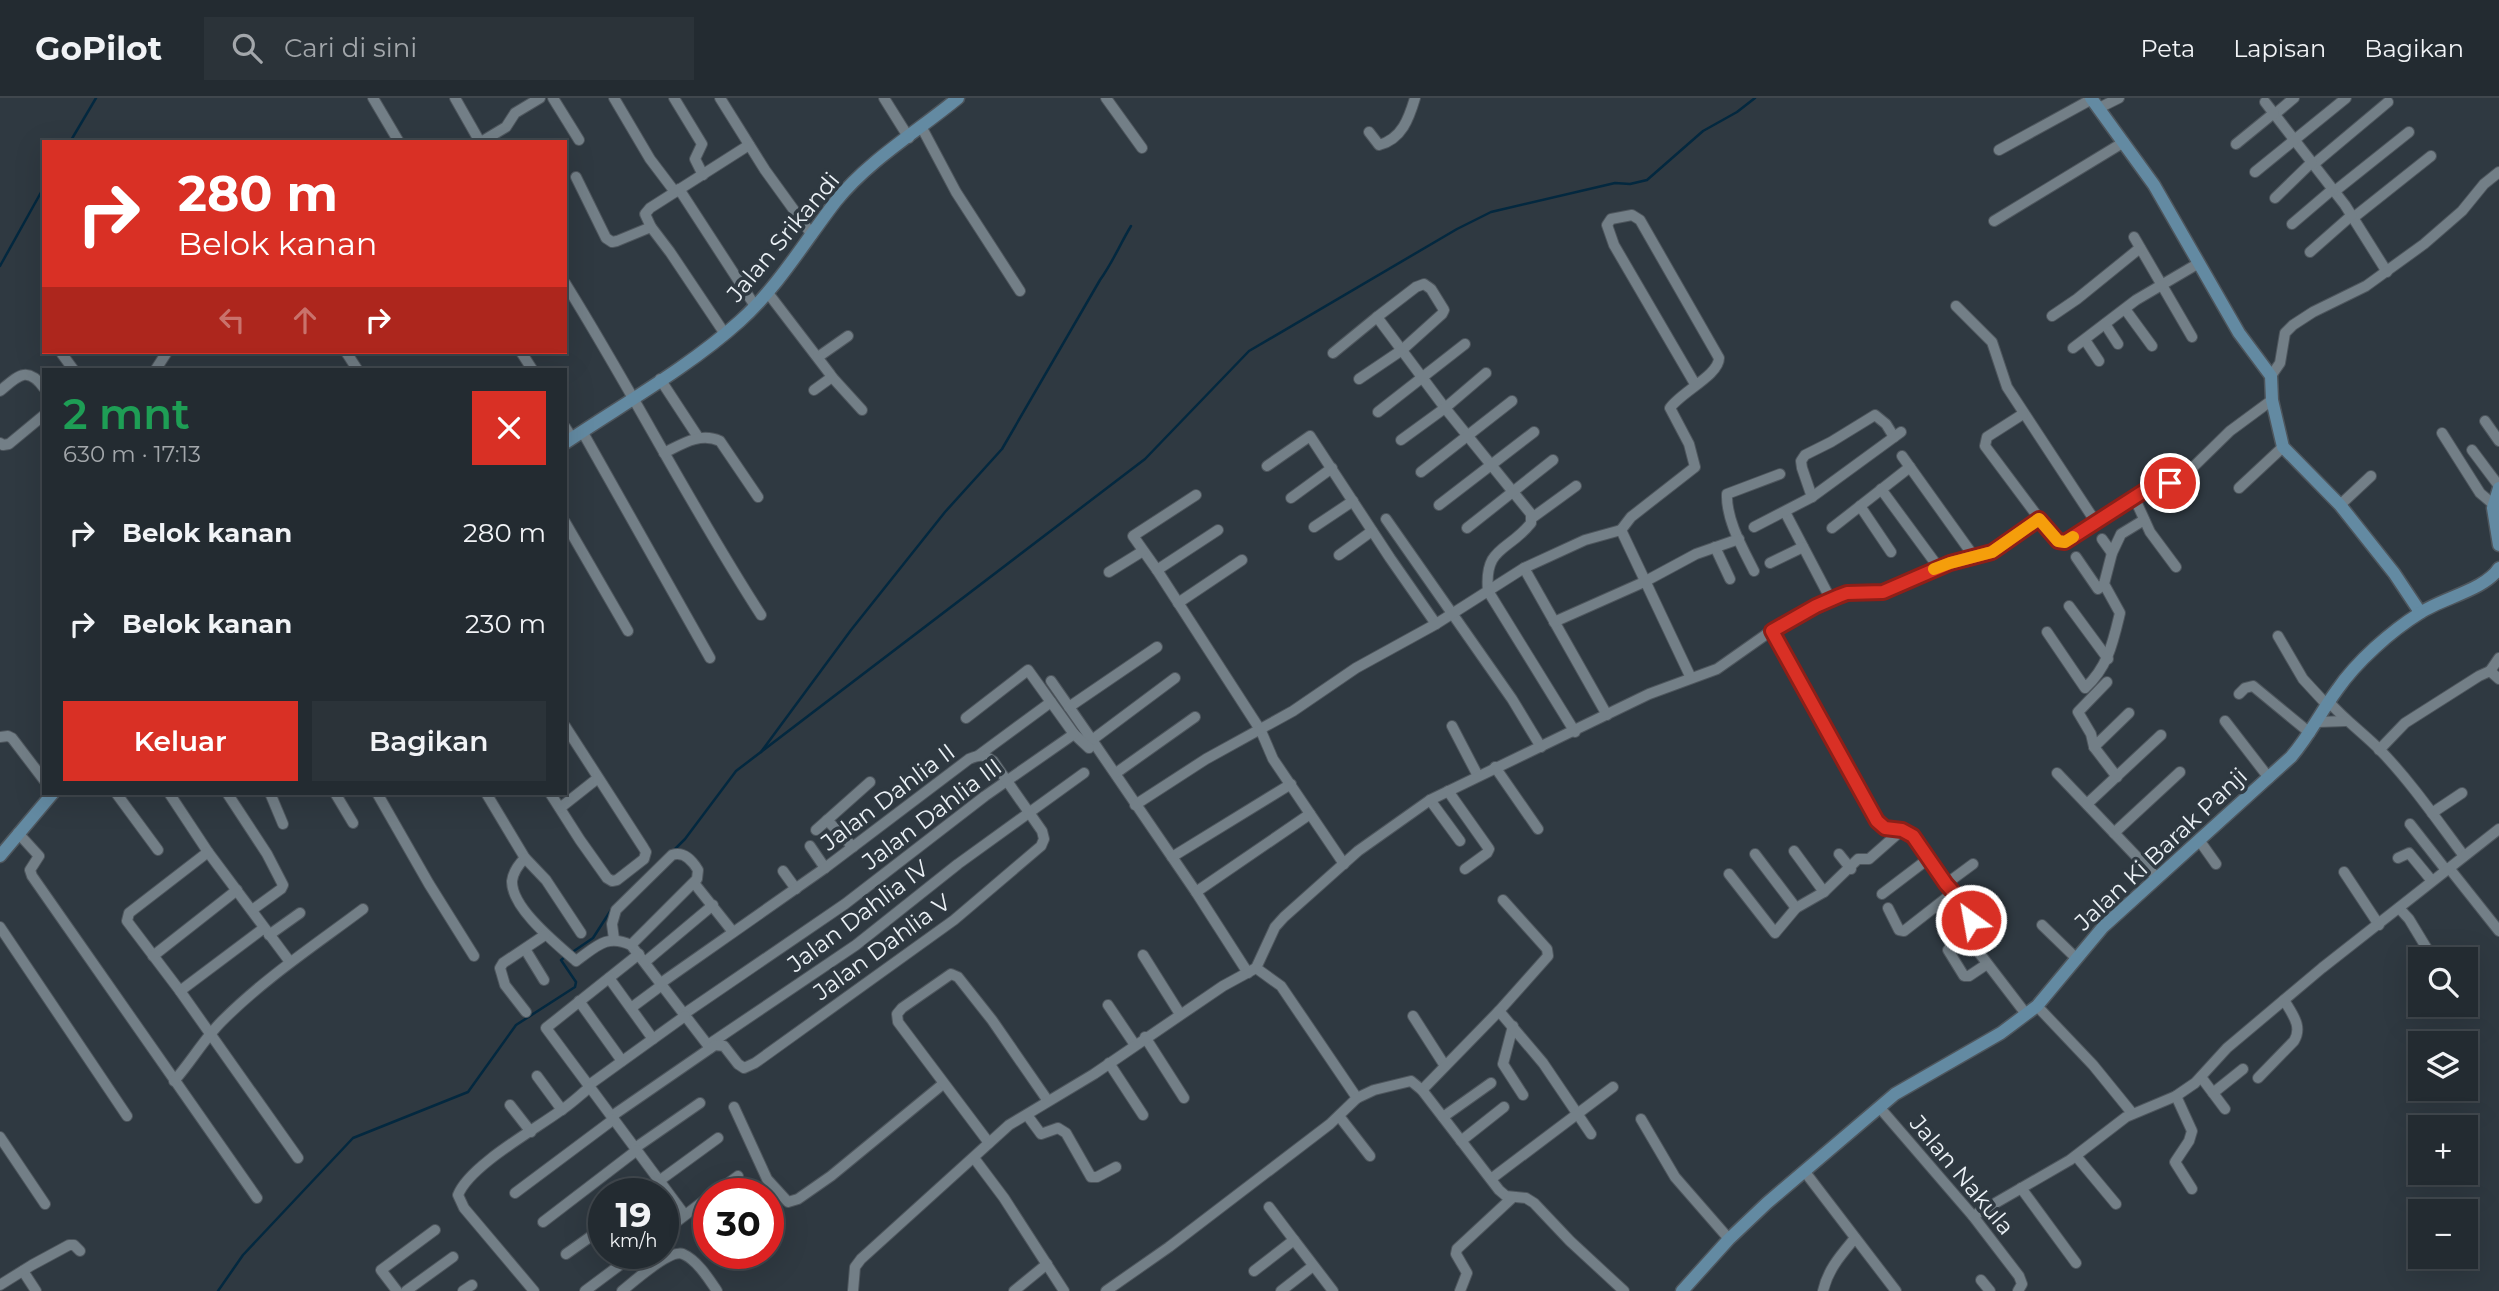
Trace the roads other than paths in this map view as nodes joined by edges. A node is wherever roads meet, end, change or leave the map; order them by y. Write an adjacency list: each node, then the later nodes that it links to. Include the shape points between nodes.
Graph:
1 (373, 98): 24 (street)
2 (455, 98): 25 (street)
3 (540, 98): 26 (street)
4 (553, 98): 27 (street)
5 (614, 98): 40 (street, via 656,168)
6 (674, 98): 37 (street, via 702,144 695,159)
7 (720, 98): 30 (street)
8 (884, 98): 22 (street)
9 (958, 98): 19 (street, Jalan Srikandi)
10 (1106, 98): 31 (street)
11 (1415, 98): 20 (street, via 1411,115 1392,139 1379,145)
12 (2119, 98): 15 (street)
13 (2294, 98): 18 (street)
14 (2346, 98): 23 (street)
15 (2094, 102): 28 (street); 32 (street)
16 (2265, 102): 18 (street)
17 (2388, 102): 34 (street)
18 (2275, 114): 23 (street); 29 (street)
19 (922, 128): 22 (street, Jalan Srikandi); 54 (street, via 955,190)
20 (1369, 132)
21 (2409, 132): 39 (street)
22 (909, 138): 46 (street, Jalan Srikandi, via 857,179)
23 (2294, 139): 34 (street); 35 (street)
24 (398, 140)
25 (479, 140)
26 (483, 140)
27 (579, 140)
28 (2124, 142): 43 (street); 50 (street)
29 (2236, 144)
30 (749, 145): 37 (street); 46 (street)
31 (1142, 148)
32 (1999, 150)
33 (2431, 156): 42 (street)
34 (2313, 163): 39 (street); 41 (street)
35 (2255, 172)
36 (2499, 172): 51 (street, via 2443,229)
37 (703, 176): 40 (street)
38 (576, 177): 45 (street, via 609,240)
39 (2334, 190): 42 (street); 44 (street)
40 (677, 191): 45 (street, via 645,214); 56 (street)
41 (2275, 198)
42 (2353, 217): 49 (street); 51 (street)
43 (1994, 221)
44 (2292, 225)
45 (651, 227): 62 (street)
46 (811, 235): 55 (street, Jalan Srikandi)
47 (2134, 237): 48 (street)
48 (2140, 248): 52 (street); 59 (street)
49 (2310, 252)
50 (2199, 262): 52 (street); 77 (street, via 2239,332)
51 (2387, 272): 77 (street, via 2292,325)
52 (2161, 283): 58 (street); 64 (street)
53 (567, 286): 86 (street)
54 (1020, 291)
55 (768, 293): 56 (street, Jalan Srikandi); 73 (street)
56 (755, 306): 62 (street, Jalan Srikandi)
57 (1956, 306): 92 (street, via 1992,342 2003,380)
58 (2125, 309): 61 (street); 68 (street)
59 (2052, 316)
60 (1377, 317): 70 (street); 70 (street, via 1418,286 1431,289 1444,312); 71 (street)
61 (2105, 324): 65 (street); 67 (street)
62 (725, 334): 80 (street, Jalan Srikandi)
63 (848, 336): 73 (street)
64 (2192, 337)
65 (2085, 340): 69 (street); 74 (street)
66 (1465, 344): 79 (street)
67 (2118, 344)
68 (2151, 346)
69 (2073, 348)
70 (1402, 350): 79 (street); 81 (street)
71 (1333, 353)
72 (62, 354): 75 (street)
73 (818, 357): 78 (street)
74 (2099, 361)
75 (72, 368)
76 (1486, 373): 89 (street)
77 (2271, 376): 87 (street)
78 (832, 377): 84 (street); 90 (street)
79 (1422, 377): 89 (street); 91 (street)
80 (660, 379): 86 (street, Jalan Srikandi); 99 (street)
81 (1359, 379)
82 (1695, 384): 82 (street, via 1614,245 1606,225 1611,219 1632,215 1640,220 1719,358 1713,372); 142 (street, via 1670,408 1695,467)
83 (42, 386): 85 (street, via 27,373)
84 (814, 390)
85 (0, 391)
86 (634, 397): 97 (street, Jalan Srikandi); 105 (street)
87 (2272, 400): 103 (street); 124 (street, via 2240,423 2183,477 2149,488)
88 (1512, 401): 98 (street)
89 (1445, 408): 98 (street); 100 (street)
90 (862, 410)
91 (1378, 412)
92 (2024, 414): 133 (street, via 1984,443); 135 (street)
93 (42, 417): 102 (street, via 9,444)
94 (2485, 421): 101 (street)
95 (1534, 432): 108 (street)
96 (2442, 433): 128 (street)
97 (571, 435): 181 (street)
98 (1468, 435): 108 (street); 112 (street)
99 (698, 438): 105 (street); 121 (street, via 720,441)
100 (1401, 440)
101 (2499, 441)
102 (0, 443)
103 (2283, 447): 117 (street); 127 (street)
104 (2472, 450): 116 (street)
105 (664, 453): 173 (street)
106 (1902, 456): 110 (street)
107 (1553, 460): 119 (street)
108 (1491, 465): 119 (street); 126 (street)
109 (1267, 466): 111 (street, via 1310,436)
110 (1910, 467): 118 (street); 153 (street)
111 (1332, 468): 123 (street); 125 (street)
112 (1421, 472)
113 (1780, 474): 144 (street, via 1727,494)
114 (2371, 476): 127 (street)
115 (1576, 486): 131 (street)
116 (2499, 487): 128 (street)
117 (2239, 488)
118 (1881, 489): 129 (street); 159 (street)
119 (1513, 493): 131 (street); 139 (street)
120 (1196, 495): 149 (street, via 1133,536)
121 (758, 497)
122 (1812, 497): 122 (street, via 1802,468 1805,455 1875,415 1898,434); 130 (street)
123 (1291, 498)
124 (2135, 499): 134 (street); 135 (street)
125 (1353, 501): 137 (street); 143 (street)
126 (1439, 505)
127 (2340, 505): 171 (street)
128 (2493, 505): 146 (street)
129 (1860, 506): 140 (street); 150 (street)
130 (1785, 512): 138 (street); 148 (street)
131 (1532, 518): 167 (street, via 1526,529 1492,557)
132 (1386, 519): 172 (street)
133 (2039, 519): 135 (street, via 2062,542); 153 (street, via 1992,552)
134 (2144, 520): 151 (street, via 2122,534); 157 (street)
135 (2095, 521)
136 (567, 525): 176 (street)
137 (1314, 527)
138 (1754, 527)
139 (1467, 528)
140 (1832, 528)
141 (1218, 530): 161 (street)
142 (1621, 530): 158 (street, via 1585,540); 165 (street)
143 (1372, 531): 152 (street); 175 (street)
144 (1739, 539): 147 (street); 163 (street)
145 (2102, 539): 151 (street)
146 (2499, 545)
147 (1715, 547): 164 (street); 165 (street)
148 (1803, 547): 156 (street); 168 (street)
149 (1143, 551): 161 (street); 162 (street)
150 (1891, 552)
151 (2112, 553): 166 (street)
152 (1339, 555)
153 (1975, 558): 159 (street)
154 (2076, 558): 166 (street, via 2098,589)
155 (1241, 560): 169 (street)
156 (1770, 563)
157 (2176, 567)
158 (1524, 568): 167 (street); 174 (street)
159 (1939, 568): 168 (street, via 1883,592 1847,593)
160 (2499, 568): 171 (street, Jalan Ki Barak Panji, via 2480,583)
161 (1157, 570): 169 (street)
162 (1109, 572)
163 (1754, 572)
164 (1730, 579)
165 (1644, 582): 174 (street); 186 (street)
166 (2104, 584): 183 (street, via 2120,613)
167 (1488, 591): 172 (street); 204 (street)
168 (1832, 600): 177 (street)
169 (1178, 603): 203 (street)
170 (2068, 606): 183 (street)
171 (2420, 612): 192 (street, Jalan Ki Barak Panji, via 2358,665)
172 (1453, 614): 175 (street); 209 (street)
173 (761, 615)
174 (1554, 622): 195 (street)
175 (1436, 624): 203 (street, via 1356,668)
176 (628, 631)
177 (1772, 631): 186 (street, via 1717,669); 250 (street, via 1877,821 1885,828)
178 (2047, 632): 183 (street, via 2085,688)
179 (2278, 636): 192 (street, via 2303,679)
180 (1157, 647): 193 (street)
181 (710, 658)
182 (2499, 658): 184 (street)
183 (2108, 659)
184 (2490, 670): 187 (street); 211 (street, via 2405,723)
185 (1175, 678): 208 (street)
186 (1690, 678): 195 (street)
187 (2499, 679)
188 (1051, 681): 193 (street)
189 (2107, 682): 210 (street, via 2078,712)
190 (2239, 694): 201 (street, via 2253,686)
191 (1051, 702): 197 (street, via 1028,670); 205 (street); 212 (street)
192 (2328, 703): 199 (street); 201 (street, Jalan Ki Barak Panji)
193 (1069, 707): 208 (street)
194 (2129, 713): 210 (street)
195 (1607, 715): 204 (street)
196 (1195, 717): 216 (street)
197 (966, 718)
198 (2225, 721): 222 (street)
199 (2346, 721): 201 (street); 211 (street)
200 (1452, 726): 218 (street)
201 (2314, 728): 222 (street, Jalan Ki Barak Panji)
202 (567, 729): 221 (street)
203 (1261, 730): 225 (street, via 1273,759); 239 (street)
204 (1575, 732): 209 (street)
205 (1074, 734): 208 (street); 223 (street, Jalan Dahlia III)
206 (2161, 735): 220 (street)
207 (0, 737): 219 (street, via 12,738)
208 (1090, 744): 216 (street)
209 (1541, 747): 213 (street)
210 (2094, 747): 220 (street)
211 (2379, 750): 242 (street)
212 (979, 755): 223 (street, Jalan Dahlia II, via 993,761); 257 (street, Jalan Dahlia II)
213 (1495, 767): 218 (street); 248 (street)
214 (2180, 772): 252 (street)
215 (1084, 773): 241 (street, Jalan Dahlia IV)
216 (1116, 773): 239 (street)
217 (2057, 773): 238 (street)
218 (1478, 776): 226 (street)
219 (42, 777)
220 (2117, 777): 238 (street)
221 (598, 778): 240 (street); 240 (street, via 646,852 644,859 612,881)
222 (2269, 778): 254 (street, Jalan Ki Barak Panji)
223 (1008, 780): 241 (street, Jalan Dahlia II); 330 (street, Jalan Dahlia III, via 845,904)
224 (870, 782): 244 (street)
225 (1291, 783): 243 (street); 265 (street)
226 (1448, 791): 237 (street); 273 (street, via 1489,849)
227 (2462, 793): 242 (street)
228 (50, 795): 251 (street)
229 (117, 795): 258 (street)
230 (170, 795): 260 (street)
231 (227, 795): 294 (street, via 284,885)
232 (271, 795): 246 (street)
233 (336, 795): 245 (street)
234 (378, 795): 310 (street)
235 (487, 795): 266 (street)
236 (551, 795): 240 (street)
237 (1430, 800): 255 (street); 269 (street)
238 (2087, 804): 252 (street)
239 (1135, 805): 265 (street)
240 (560, 808)
241 (1029, 813): 337 (street, Jalan Dahlia IV, via 856,945); 337 (street, Jalan Dahlia V, via 1044,839 1041,846 903,958 748,1067 738,1064 724,1046)
242 (2432, 813): 264 (street)
243 (1310, 814): 269 (street); 285 (street)
244 (827, 820): 249 (street); 257 (street)
245 (353, 823)
246 (283, 824)
247 (2410, 824): 275 (street)
248 (1538, 829)
249 (816, 830)
250 (1902, 830): 268 (street, via 1913,836); 274 (street, via 1869,859 1858,859)
251 (18, 833): 263 (street); 345 (street, via 39,856 30,870 32,876)
252 (2114, 833): 279 (street)
253 (2497, 835): 264 (street)
254 (2199, 840): 271 (street); 279 (street, Jalan Ki Barak Panji)
255 (1460, 841)
256 (810, 845): 272 (street, Jalan Dahlia II)
257 (853, 847): 272 (street, Jalan Dahlia II)
258 (158, 850)
259 (1794, 850): 286 (street)
260 (208, 852): 284 (street); 311 (street, via 127,915)
261 (1755, 854): 290 (street)
262 (1839, 854): 274 (street)
263 (0, 856)
264 (2464, 856): 275 (street)
265 (1172, 857): 285 (street)
266 (525, 858): 302 (street, via 546,880); 303 (street, via 514,874 514,890)
267 (2398, 858): 280 (street, via 2409,853)
268 (1928, 859): 282 (street); 287 (street)
269 (1344, 864): 316 (street, via 1279,921)
270 (1973, 864): 282 (street)
271 (2216, 864)
272 (825, 868): 283 (street, Jalan Dahlia II)
273 (1465, 869)
274 (1851, 869): 286 (street)
275 (2447, 869): 280 (street); 300 (street)
276 (783, 872): 283 (street)
277 (2344, 872): 297 (street)
278 (1728, 874): 290 (street, via 1775,933)
279 (2156, 877): 313 (street, Jalan Ki Barak Panji)
280 (2432, 881): 292 (street)
281 (694, 883): 289 (street); 304 (street, via 698,873 694,863 680,854 672,855 616,910); 305 (street)
282 (1950, 888): 291 (street, via 1904,931 1899,930); 315 (street, via 1972,913 1967,937)
283 (796, 889): 301 (street, Jalan Dahlia II)
284 (237, 890): 294 (street); 311 (street)
285 (1196, 892): 316 (street)
286 (1824, 892): 290 (street)
287 (1882, 894)
288 (1503, 900): 326 (street, via 1547,949 1548,956)
289 (713, 905): 301 (street); 312 (street)
290 (1796, 908)
291 (1888, 908)
292 (2399, 908): 297 (street); 306 (street)
293 (363, 909): 314 (street)
294 (252, 910): 299 (street)
295 (300, 914): 299 (street)
296 (2042, 925): 313 (street)
297 (2379, 925): 321 (street)
298 (0, 928): 368 (street)
299 (266, 931): 314 (street); 320 (street)
300 (2499, 931)
301 (733, 932): 319 (street, Jalan Dahlia II)
302 (581, 933)
303 (545, 934): 304 (street, via 576,961); 307 (street)
304 (614, 939): 305 (street)
305 (631, 944): 312 (street)
306 (2426, 947)
307 (525, 949): 318 (street); 327 (street, via 500,968 502,980)
308 (1948, 950): 315 (street, via 1964,976)
309 (1143, 955): 328 (street)
310 (474, 956)
311 (153, 957): 320 (street)
312 (642, 958): 317 (street); 319 (street)
313 (2077, 958): 324 (street, Jalan Ki Barak Panji)
314 (290, 962): 333 (street)
315 (1987, 964): 329 (street)
316 (1252, 970): 328 (street); 354 (street, via 1281,986)
317 (609, 978): 322 (street); 325 (street)
318 (544, 979)
319 (661, 984): 325 (street, Jalan Dahlia II); 330 (street)
320 (180, 990): 333 (street)
321 (2284, 1000): 343 (street, via 2218,1056); 344 (street, via 2298,1034)
322 (579, 1002): 338 (street); 348 (street, via 547,1028)
323 (1108, 1005): 336 (street)
324 (2037, 1006): 329 (street, Jalan Ki Barak Panji); 365 (street)
325 (631, 1007): 335 (street)
326 (1499, 1011): 332 (street); 340 (street)
327 (526, 1012)
328 (1180, 1014): 334 (street)
329 (2026, 1014): 361 (street, Jalan Ki Barak Panji, via 1895,1094)
330 (685, 1015): 335 (street, Jalan Dahlia III); 337 (street)
331 (1413, 1016): 340 (street)
332 (1513, 1026): 352 (street, via 1503,1064); 364 (street)
333 (211, 1034): 345 (street); 382 (street)
334 (1145, 1037): 336 (street); 355 (street)
335 (653, 1039): 338 (street, Jalan Dahlia III)
336 (1135, 1045): 339 (street)
337 (708, 1046): 370 (street, Jalan Dahlia IV)
338 (622, 1061): 348 (street, Jalan Dahlia III)
339 (1109, 1063): 356 (street); 367 (street)
340 (1445, 1066): 350 (street)
341 (2243, 1069): 351 (street)
342 (537, 1076): 363 (street)
343 (2201, 1077): 351 (street); 353 (street)
344 (2258, 1078)
345 (174, 1081): 395 (street)
346 (1491, 1083): 371 (street)
347 (943, 1084): 356 (street, via 898,1022 897,1014 954,974); 359 (street, via 831,1176 788,1202 767,1179); 378 (street)
348 (590, 1086): 363 (street, Jalan Dahlia III); 370 (street)
349 (1613, 1087): 364 (street)
350 (1422, 1090): 354 (street, via 1411,1081); 371 (street)
351 (2213, 1093): 362 (street)
352 (1522, 1095)
353 (2175, 1096): 365 (street); 392 (street, via 2192,1131 2175,1162)
354 (1357, 1097): 369 (street)
355 (1184, 1098)
356 (1048, 1101): 366 (street)
357 (700, 1103): 379 (street)
358 (510, 1105): 373 (street)
359 (734, 1107)
360 (1504, 1107): 377 (street)
361 (1880, 1108): 385 (street, Jalan Ki Barak Panji); 402 (street, Jalan Nakula)
362 (2225, 1109)
363 (562, 1110): 373 (street, Jalan Dahlia III)
364 (1577, 1113): 374 (street); 390 (street)
365 (2132, 1114): 381 (street)
366 (1027, 1115): 378 (street); 384 (street, via 1041,1134 1058,1128 1066,1133 1091,1177)
367 (1143, 1115)
368 (127, 1116)
369 (1339, 1116): 380 (street); 432 (street)
370 (613, 1117): 379 (street); 393 (street, Jalan Dahlia IV)
371 (1443, 1117): 377 (street)
372 (1641, 1119): 408 (street, via 1675,1177)
373 (531, 1132): 425 (street, Jalan Dahlia III, via 485,1164 458,1195)
374 (1591, 1135)
375 (0, 1137): 396 (street)
376 (718, 1138): 388 (street)
377 (1461, 1141): 390 (street)
378 (989, 1143): 383 (street)
379 (636, 1149): 387 (street); 404 (street)
380 (1370, 1156)
381 (2076, 1156): 391 (street); 397 (street)
382 (298, 1158)
383 (975, 1158): 414 (street); 429 (street, via 861,1259 853,1272)
384 (1116, 1167)
385 (1805, 1172): 407 (street); 408 (street, Jalan Ki Barak Panji)
386 (738, 1176): 389 (street)
387 (657, 1178)
388 (665, 1178)
389 (735, 1178)
390 (1491, 1179): 394 (street)
391 (2021, 1188): 402 (street); 413 (street)
392 (2192, 1189)
393 (515, 1193)
394 (1513, 1197): 435 (street, via 1457,1249 1467,1269); 436 (street, via 1534,1203)
395 (257, 1198)
396 (45, 1204)
397 (2116, 1204)
398 (679, 1207): 401 (street)
399 (693, 1208): 401 (street)
400 (1269, 1208): 409 (street)
401 (684, 1214): 403 (street)
402 (1973, 1216): 421 (street, Jalan Nakula, via 2020,1279)
403 (679, 1219)
404 (543, 1222)
405 (435, 1230): 423 (street, via 381,1270)
406 (588, 1238): 411 (street)
407 (1856, 1238): 438 (street, via 1836,1261); 439 (street)
408 (1729, 1239): 437 (street, Jalan Ki Barak Panji)
409 (1294, 1240): 415 (street); 418 (street)
410 (80, 1251): 417 (street, via 69,1245)
411 (566, 1254)
412 (453, 1257): 424 (street)
413 (2076, 1263)
414 (1046, 1264): 430 (street); 431 (street)
415 (1314, 1266): 433 (street); 434 (street)
416 (615, 1269): 426 (street)
417 (23, 1271): 420 (street); 422 (street)
418 (1254, 1271)
419 (1981, 1280): 440 (street)
420 (0, 1285)
421 (2020, 1290)
422 (36, 1291)
423 (397, 1291)
424 (406, 1291)
425 (534, 1291)
426 (585, 1291)
427 (622, 1291): 428 (street, via 664,1259 681,1253)
428 (717, 1291)
429 (853, 1291)
430 (1014, 1291)
431 (1064, 1291)
432 (1106, 1291)
433 (1281, 1291)
434 (1332, 1291)
435 (1460, 1291)
436 (1624, 1291)
437 (1682, 1291)
438 (1823, 1291)
439 (1896, 1291)
440 (1990, 1291)

